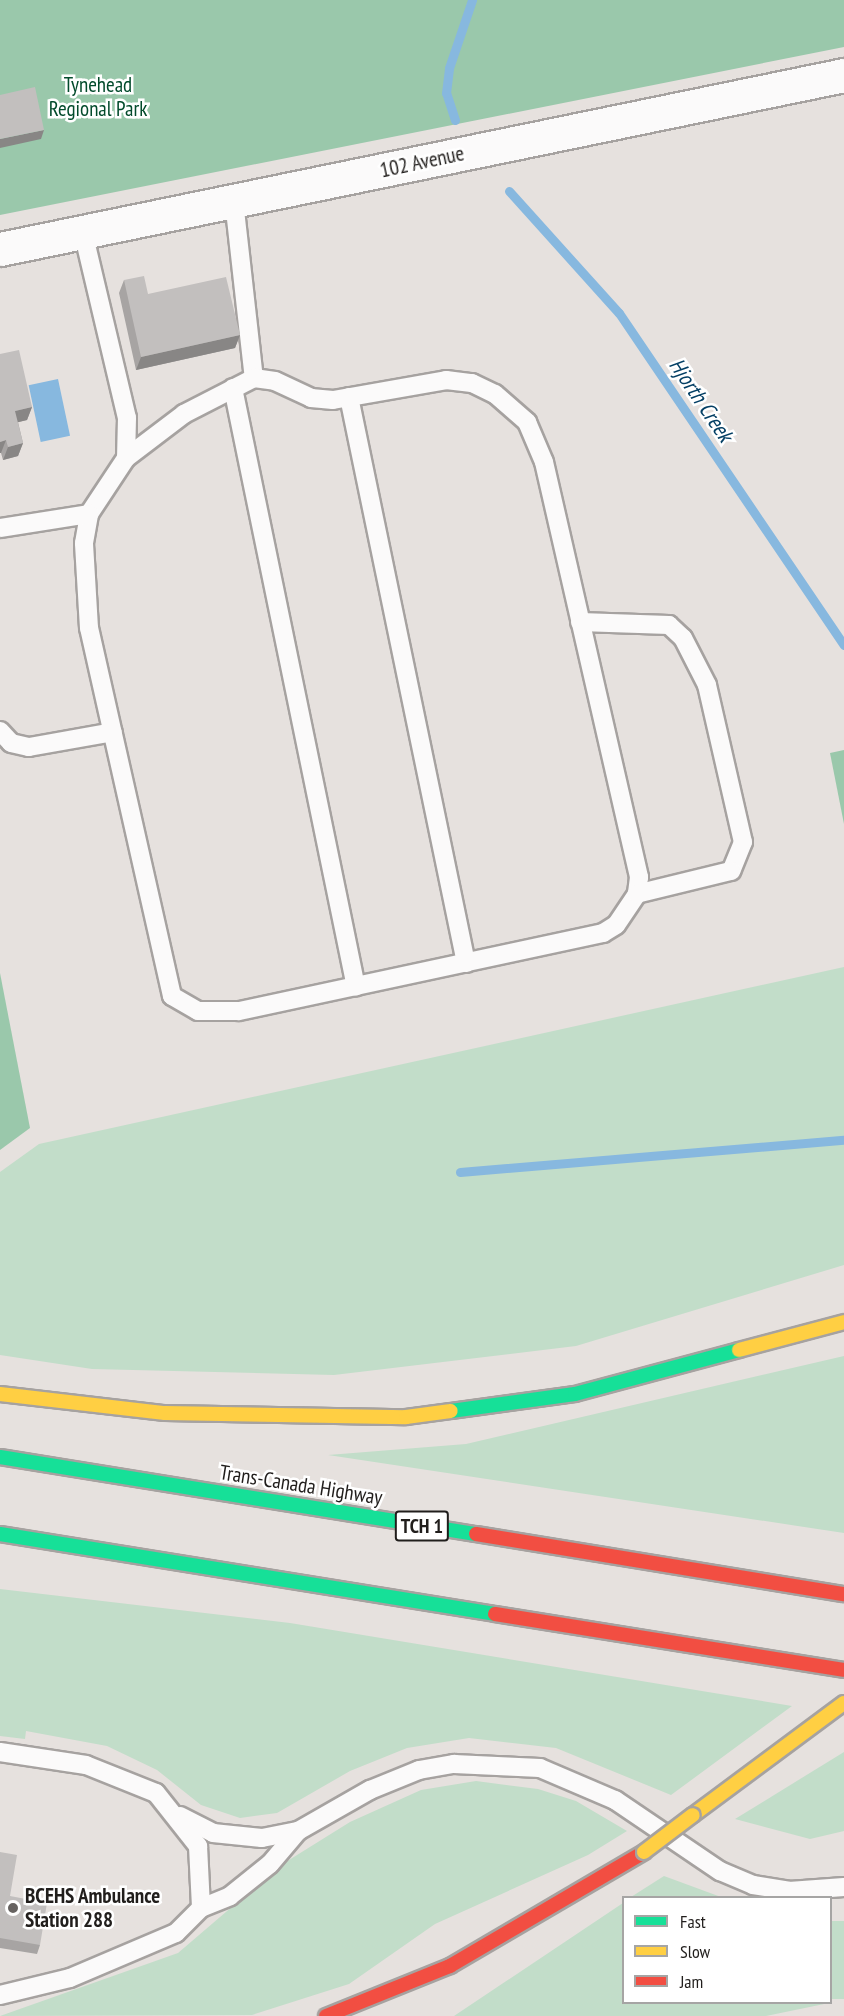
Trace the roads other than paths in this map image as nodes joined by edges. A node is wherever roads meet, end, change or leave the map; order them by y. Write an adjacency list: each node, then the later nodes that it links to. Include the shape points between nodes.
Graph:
1 (844, 75): 2 (street, 102 Avenue)
2 (234, 201): 3 (street, 102 Avenue); 5 (lane)
3 (83, 232): 4 (street, 102 Avenue); 8 (lane, via 128,418)
4 (0, 249)
5 (254, 378): 6 (lane); 7 (lane, via 275,381 312,398)
6 (233, 388): 8 (lane, via 157,431); 16 (lane)
7 (349, 397): 11 (lane, via 446,380 472,383 495,394 527,422 544,462); 15 (lane)
8 (126, 458): 9 (lane)
9 (89, 514): 10 (lane); 13 (lane, via 84,543 89,628)
10 (0, 528)
11 (580, 622): 14 (lane, via 639,877); 14 (lane, via 669,625 683,638 707,685 743,842 731,871)
12 (0, 731): 13 (lane, via 11,743 29,747)
13 (112, 732): 16 (lane, via 172,996 198,1011 217,1013)
14 (637, 894): 15 (lane, via 625,917 603,933)
15 (466, 963): 16 (lane)
16 (356, 987)
17 (824, 1311): 19 (highway)
18 (844, 1322): 19 (highway)
19 (733, 1351): 20 (highway, via 575,1394 406,1417 165,1413)
20 (0, 1394)
21 (0, 1457): 23 (highway, Trans-Canada Highway / TCH 1)
22 (0, 1534): 24 (highway)
23 (844, 1594)
24 (844, 1670)
25 (844, 1703): 32 (highway, bridge, via 644,1852 450,1966)
26 (0, 1752): 27 (lane, via 121,1775 156,1793)
27 (180, 1816): 28 (lane, via 240,1838); 30 (lane, via 198,1846)
28 (298, 1831): 29 (lane, via 370,1790 419,1770 464,1764 540,1768 615,1800 720,1871 753,1885 789,1891); 30 (lane, via 270,1864 230,1896)
29 (844, 1887)
30 (201, 1908): 31 (lane, via 176,1933 148,1946 70,1978)
31 (0, 1995)
32 (326, 2016)

